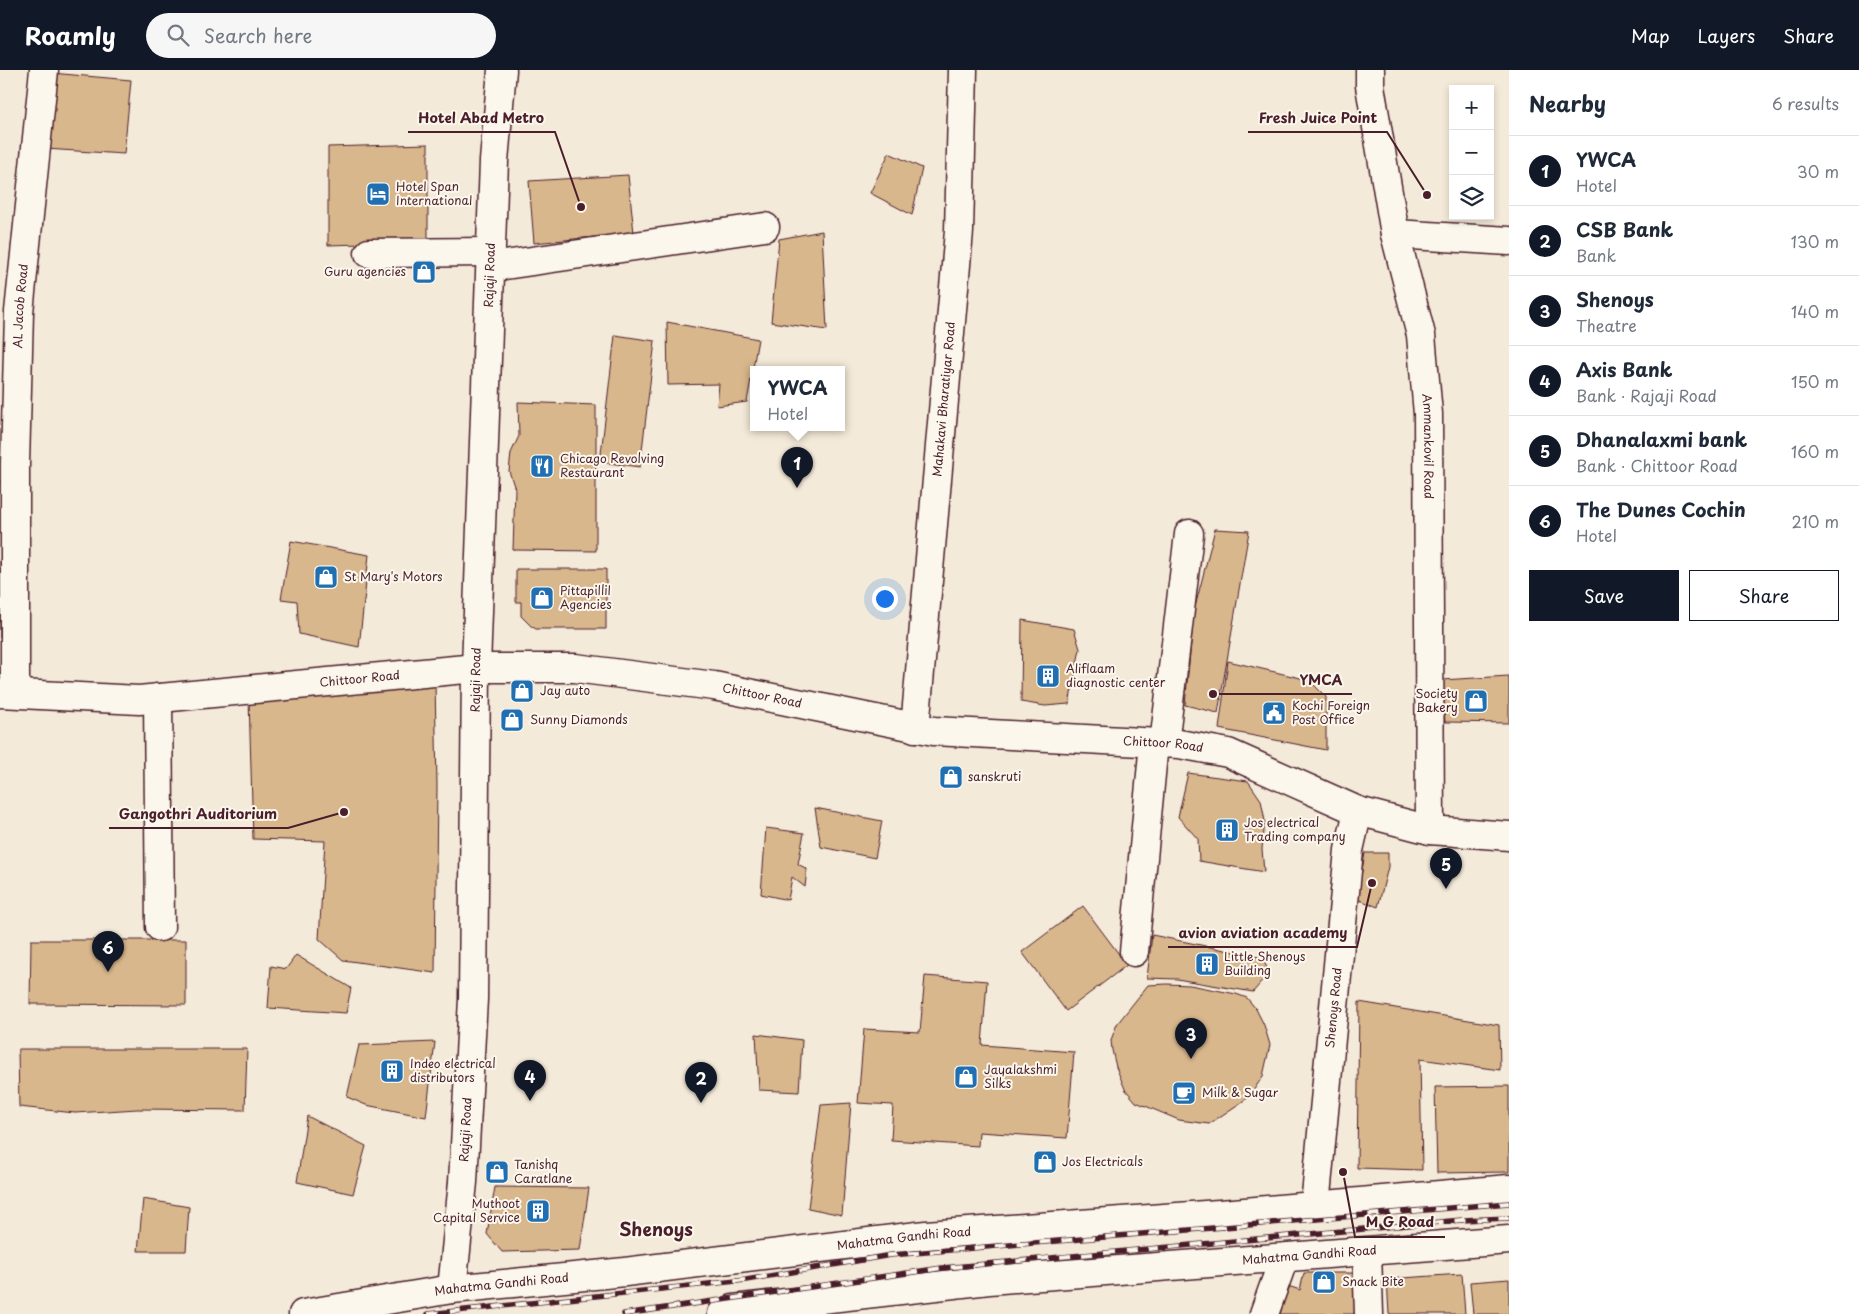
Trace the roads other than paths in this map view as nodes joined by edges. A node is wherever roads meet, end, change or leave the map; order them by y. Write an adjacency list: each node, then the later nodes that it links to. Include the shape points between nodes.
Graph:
1 (44, 70): 12 (main road, AL Jacob Road, via 19,312)
2 (502, 70): 9 (main road, Rajaji Road, via 494,161)
3 (963, 70): 14 (main road, Mahakavi Bharatiyar Road, via 958,231)
4 (1370, 70): 6 (main road, Ammankovil Road, via 1370,86)
5 (764, 227): 9 (main road)
6 (1396, 234): 7 (main road); 17 (main road, Ammankovil Road, via 1421,335 1428,414)
7 (1509, 241)
8 (369, 253): 9 (main road)
9 (491, 259): 11 (main road, Rajaji Road)
10 (1189, 534): 15 (main road)
11 (476, 668): 13 (main road, Chittoor Road); 14 (main road, Chittoor Road, via 575,668 704,685); 26 (main road, Rajaji Road, via 473,999 463,1182)
12 (8, 692): 13 (main road, Chittoor Road, via 139,700)
13 (158, 698): 19 (main road)
14 (915, 728): 15 (main road, Chittoor Road)
15 (1159, 743): 16 (main road, Chittoor Road, via 1228,752); 20 (main road)
16 (1358, 812): 17 (main road, Chittoor Road); 22 (main road, Shenoys Road, via 1349,850)
17 (1430, 830): 18 (main road, Chittoor Road)
18 (1509, 836)
19 (160, 927)
20 (1134, 952)
21 (1509, 1189): 22 (main road, Mahatma Gandhi Road)
22 (1315, 1206): 26 (main road, Mahatma Gandhi Road, via 926,1235 625,1272)
23 (1509, 1240): 24 (main road, Mahatma Gandhi Road)
24 (1368, 1252): 25 (main road, Mahatma Gandhi Road); 30 (main road)
25 (1284, 1258): 28 (main road, Mahatma Gandhi Road, via 989,1280 734,1309); 29 (main road)
26 (452, 1289): 27 (main road, Mahatma Gandhi Road)
27 (303, 1314)
28 (722, 1314)
29 (1264, 1314)
30 (1369, 1314)

